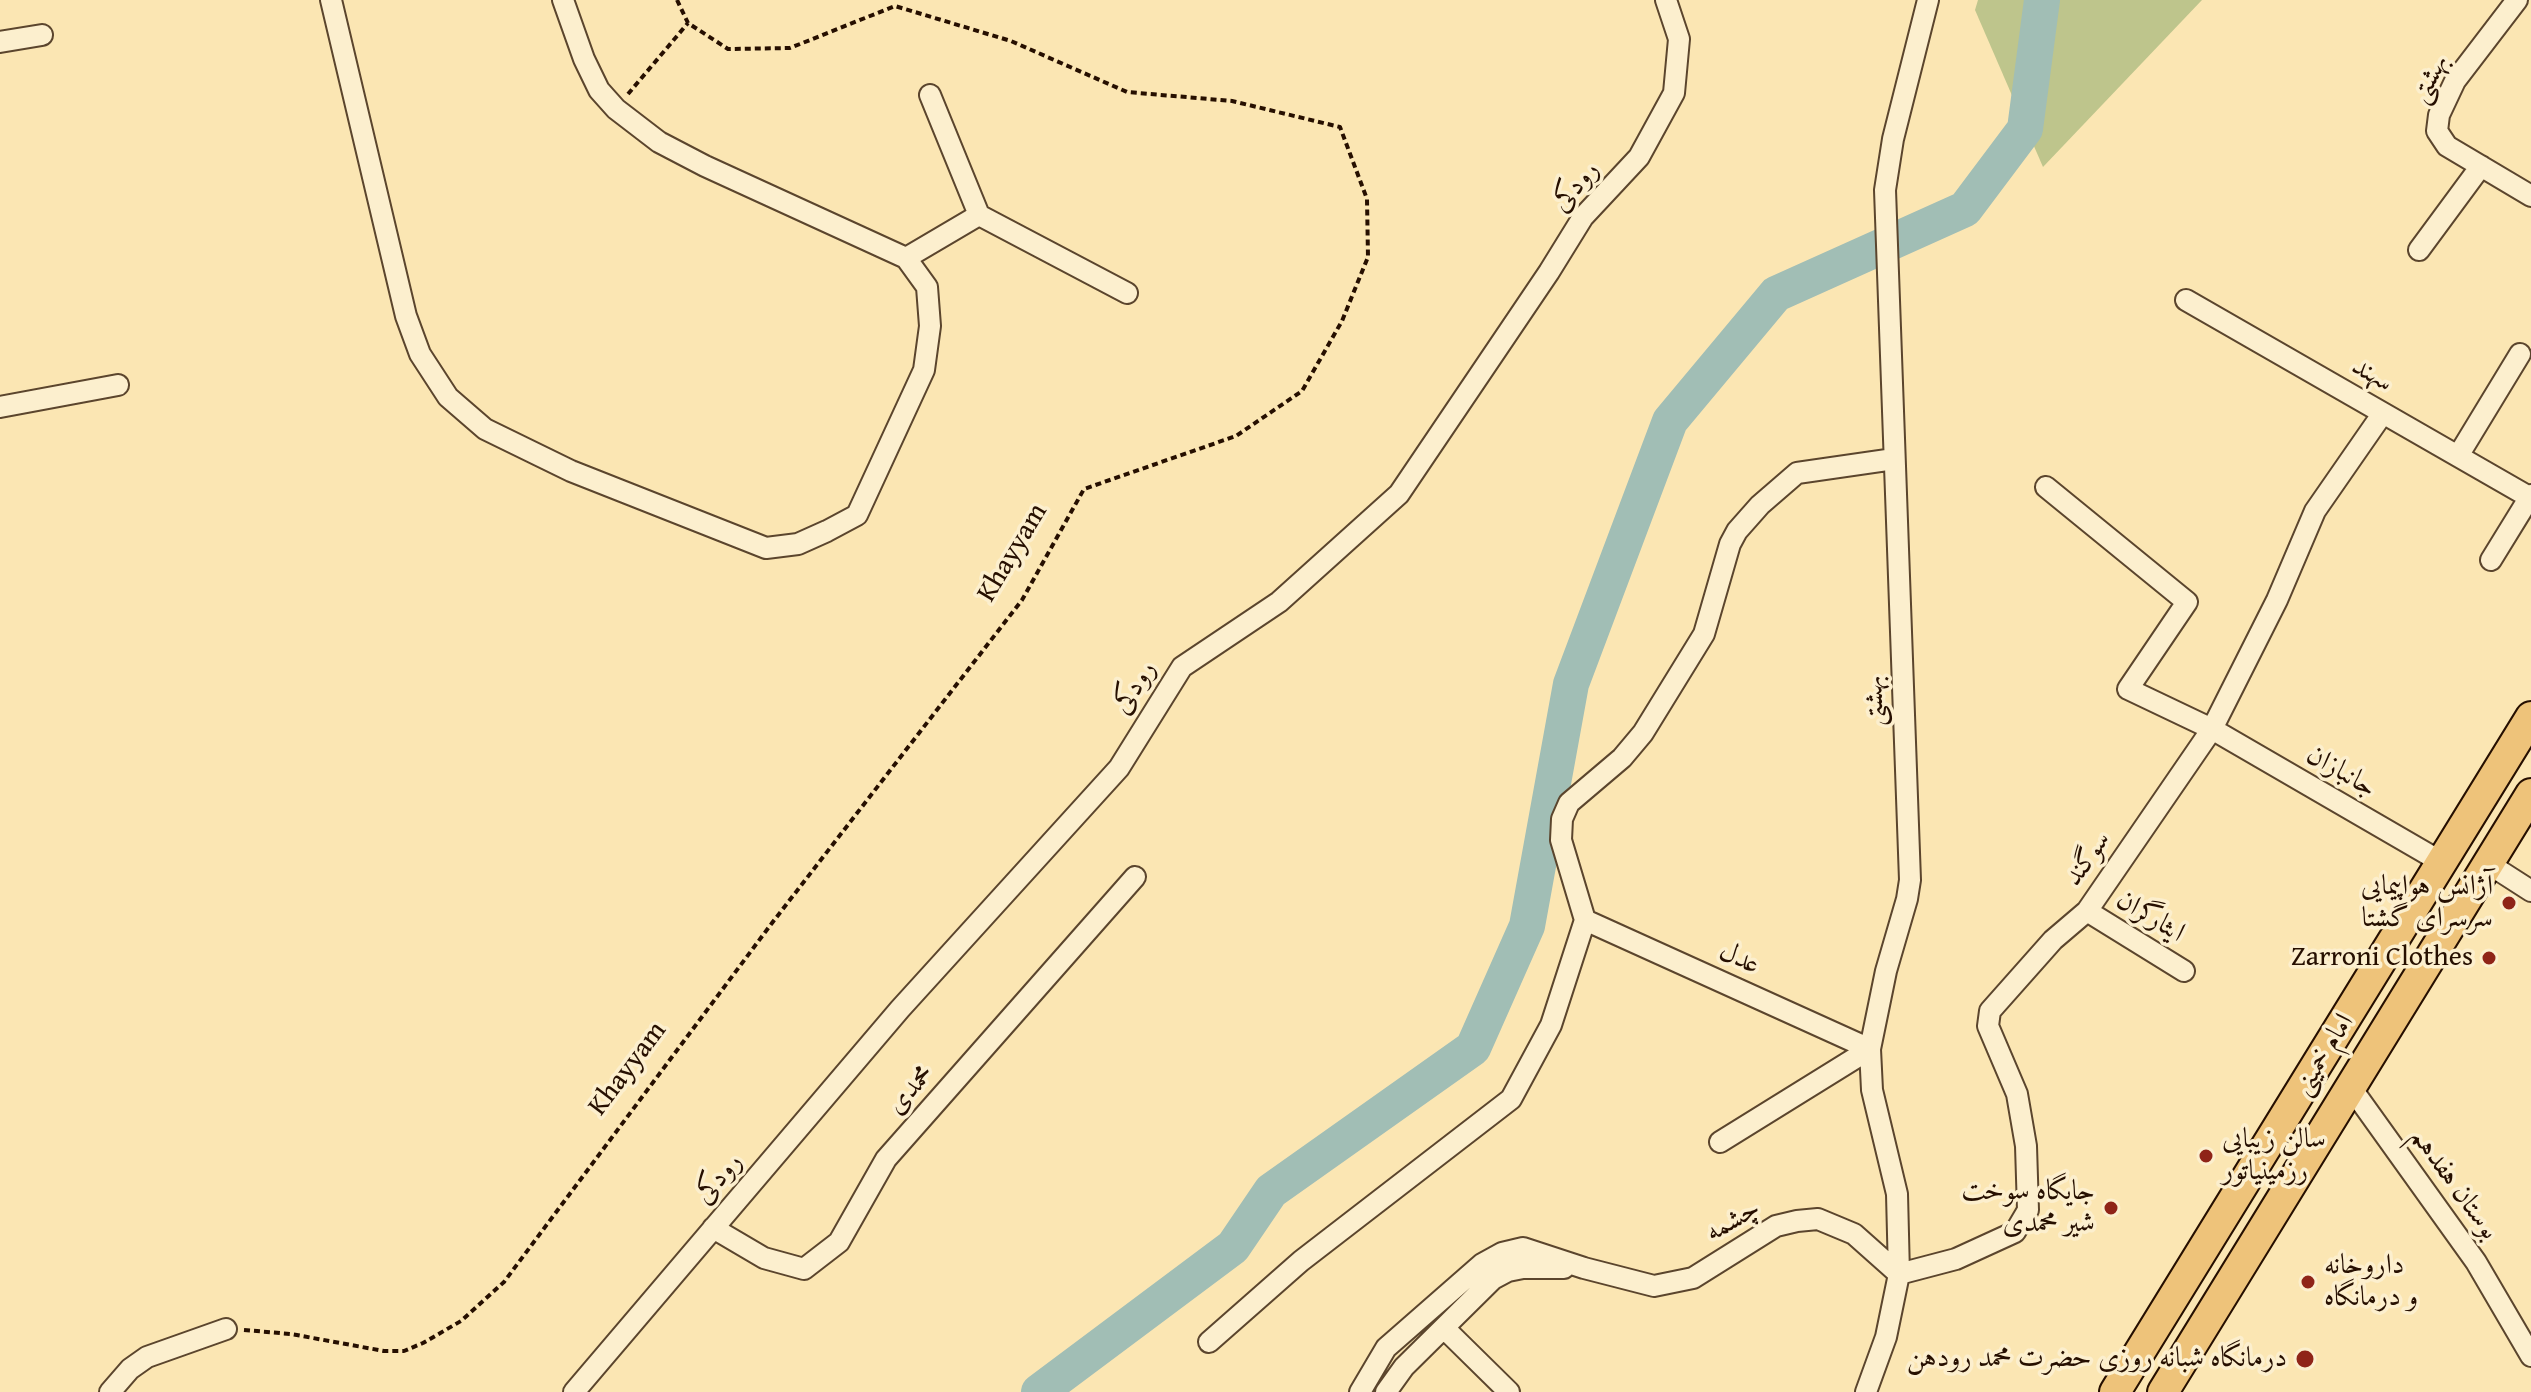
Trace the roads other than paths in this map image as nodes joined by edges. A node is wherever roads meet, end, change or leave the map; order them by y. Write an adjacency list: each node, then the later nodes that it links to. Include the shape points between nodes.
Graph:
1 (331, 0): 13 (street, via 406,316 420,354 448,397 485,429 571,471 766,548 798,544 857,515 924,370 930,326 927,287)
2 (563, 0): 13 (street, via 599,90 659,142)
3 (1666, 0): 38 (street, رودکی, via 1679,39 1674,93 1639,157 1583,217 1399,494 1279,602 1182,667 1119,768 900,1009)
4 (1928, 0): 21 (street, بهشتی, via 1899,110 1885,190)
5 (2517, 0): 9 (street, بهشتی, via 2455,81 2439,115 2437,131 2447,146)
6 (42, 35): 7 (street)
7 (0, 42)
8 (930, 95): 11 (street)
9 (2481, 166): 10 (street, بهشتی); 12 (street)
10 (2531, 196)
11 (979, 215): 13 (street); 14 (street)
12 (2419, 250)
13 (906, 258)
14 (1127, 293)
15 (2186, 300): 19 (street, سهند)
16 (2520, 354): 20 (street)
17 (118, 385): 18 (street)
18 (0, 407)
19 (2383, 413): 20 (street, سهند); 26 (street, سوگند, via 2315,511)
20 (2458, 456): 23 (street, سهند)
21 (1894, 459): 33 (street, via 1797,473 1737,531 1704,634 1633,747 1569,803 1562,819 1561,840); 35 (street, بهشتی, via 1910,880)
22 (2046, 487): 26 (street, جانبازان, via 2187,602 2128,689)
23 (2530, 497): 24 (street)
24 (2491, 560)
25 (2531, 717): 28 (highway, امام خمینی)
26 (2212, 729): 28 (street, جانبازان); 32 (street, سوگند)
27 (2531, 794): 29 (highway, امام خمینی)
28 (2443, 863): 51 (highway, امام خمینی)
29 (2489, 864): 31 (street); 36 (highway, امام خمینی)
30 (1135, 877): 38 (street, محمدی, via 886,1159 839,1242 804,1269 764,1258)
31 (2531, 891)
32 (2087, 911): 34 (street, ایثارگران); 40 (street, سوگند, via 2053,940 1990,1011 1988,1026 2017,1094 2026,1146 2024,1220 2015,1232 1956,1259)
33 (1585, 920): 35 (street, عدل); 43 (street, via 1551,1025 1511,1099 1301,1261)
34 (2184, 971)
35 (1870, 1049): 37 (street); 40 (street, بهشتی, via 1872,1090 1897,1194)
36 (2352, 1089): 44 (street, بوستان هفدهم, via 2476,1262); 52 (highway, امام خمینی)
37 (1720, 1142)
38 (713, 1228): 46 (street, رودکی)
39 (1584, 1268): 40 (street, چشمه, via 1654,1286 1673,1283 1693,1278 1776,1226 1818,1219 1854,1234); 41 (street, چشمه, via 1508,1271 1493,1279); 47 (street, چشمه, via 1523,1248 1492,1258 1386,1348)
40 (1899, 1274): 50 (street, بهشتی, via 1886,1337)
41 (1444, 1328): 48 (street, چشمه); 49 (street)
42 (226, 1329): 45 (street, via 147,1357)
43 (1209, 1342)
44 (2531, 1356)
45 (110, 1392)
46 (574, 1392)
47 (1360, 1392)
48 (1386, 1392)
49 (1509, 1392)
50 (1866, 1392)
51 (2115, 1392)
52 (2163, 1392)

